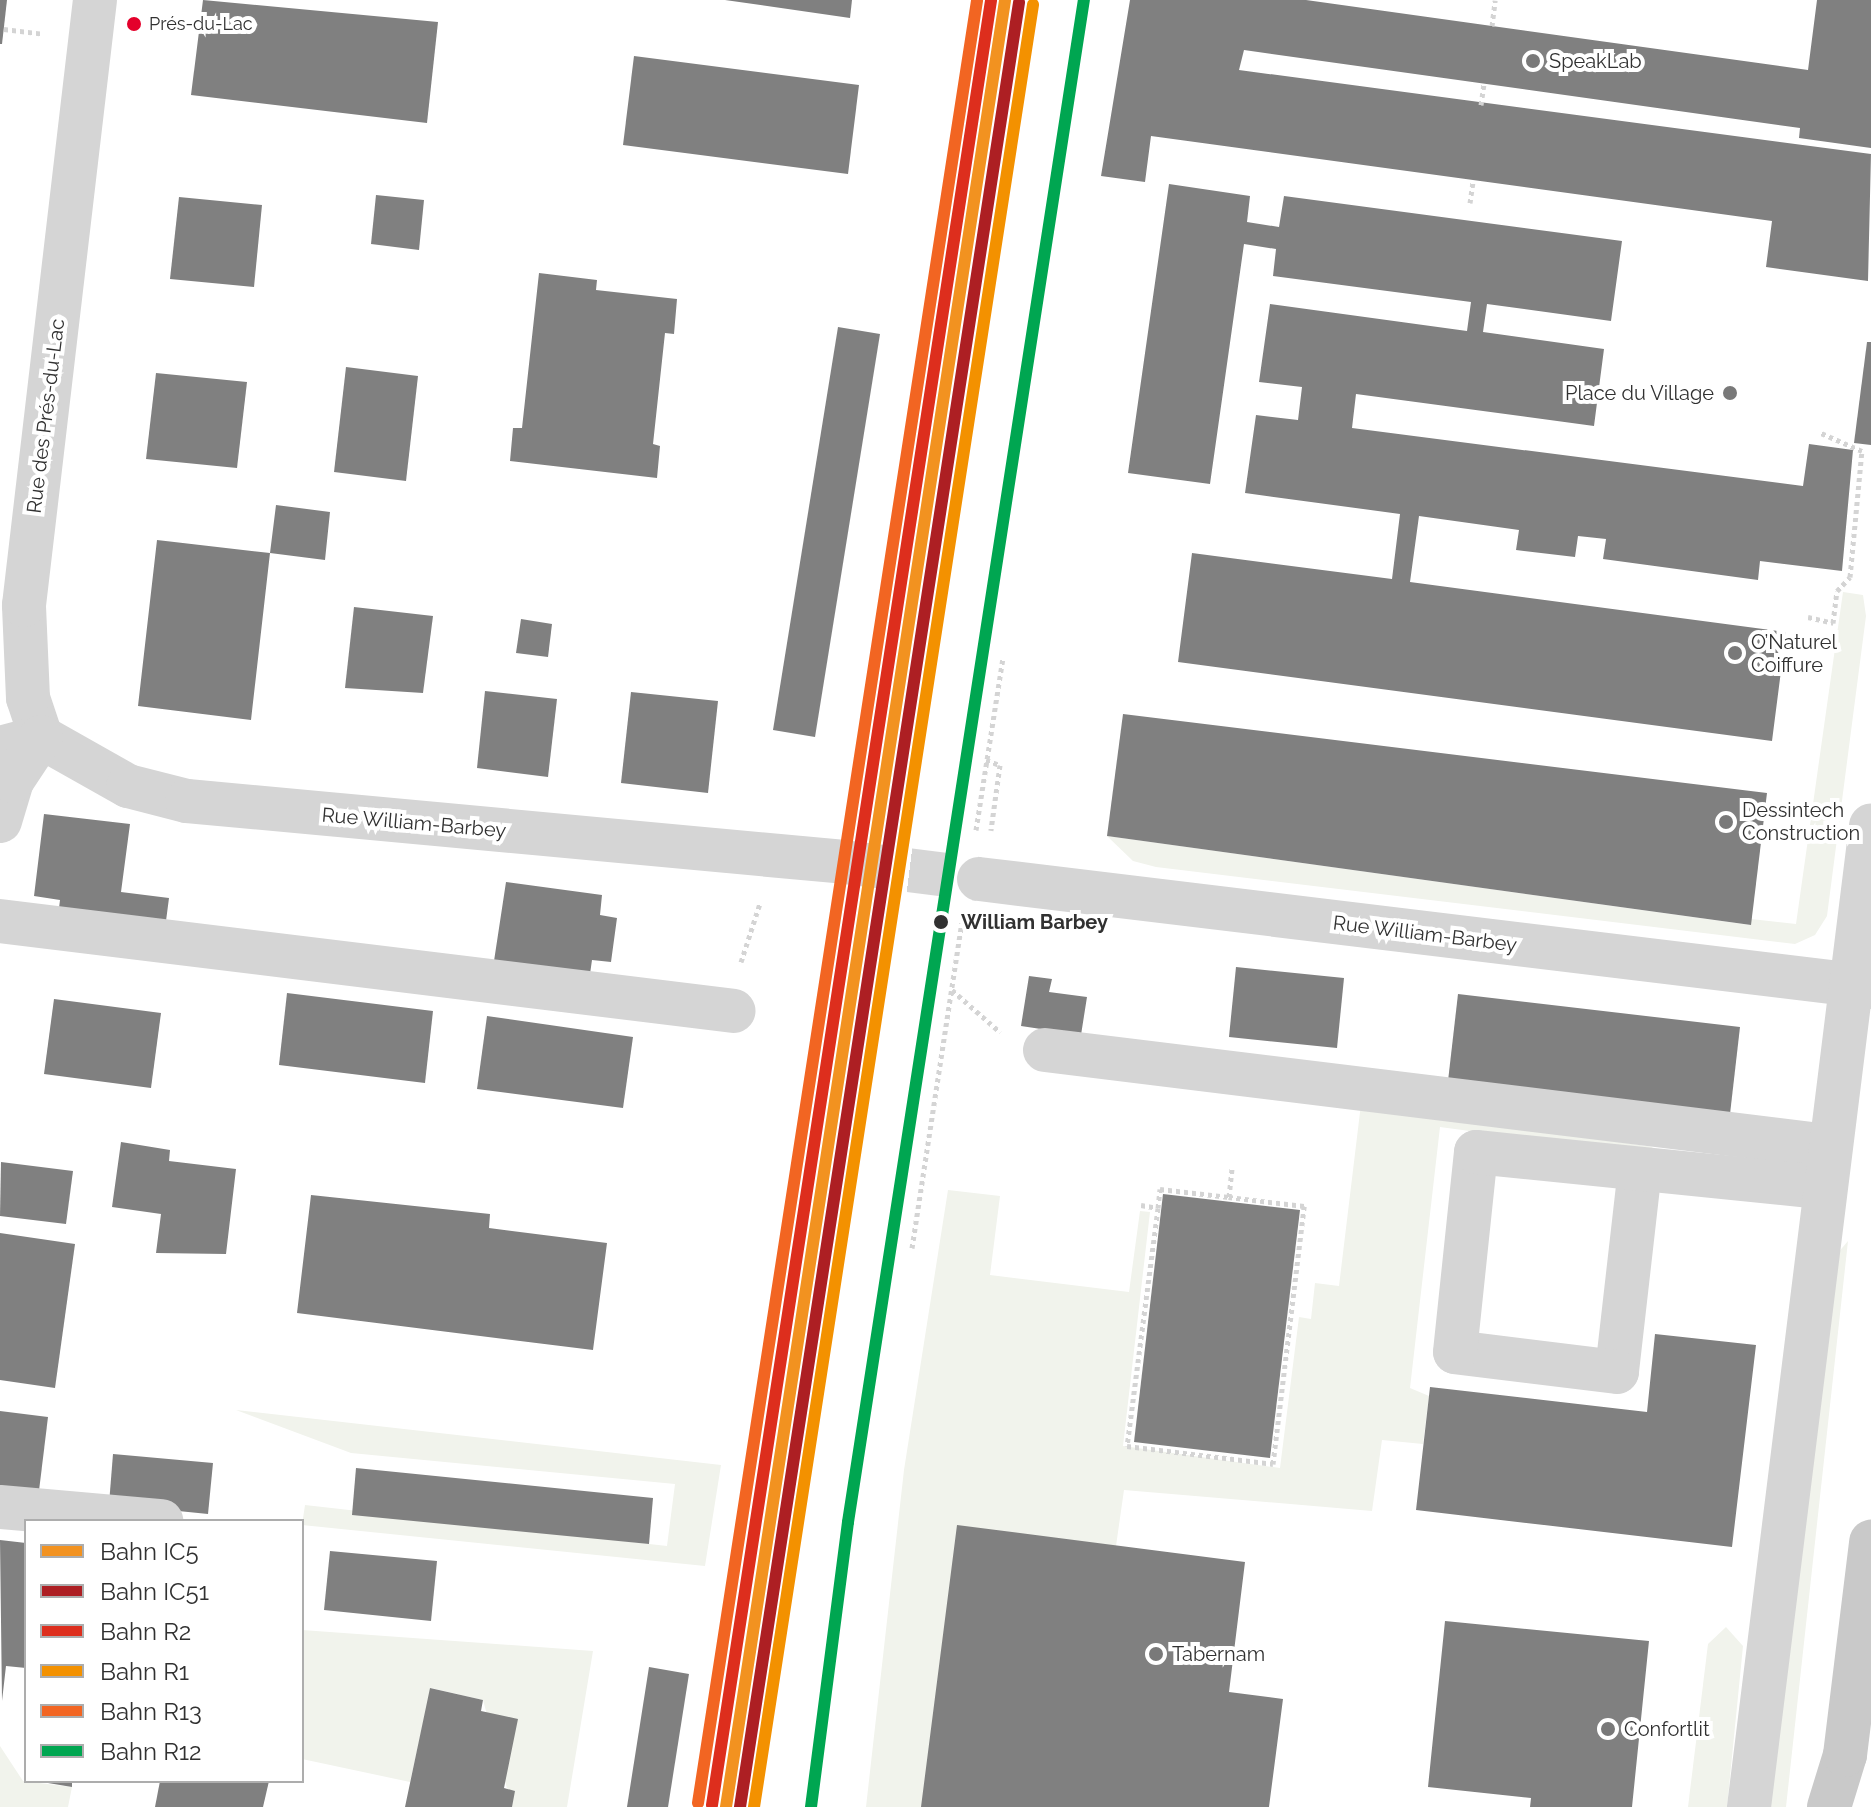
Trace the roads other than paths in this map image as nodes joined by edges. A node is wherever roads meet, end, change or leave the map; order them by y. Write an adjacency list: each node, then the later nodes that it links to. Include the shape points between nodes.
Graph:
1 (95, 0): 2 (street, Rue des Prés-du-Lac, via 24,605 28,698)
2 (41, 737): 3 (street); 4 (street, via 12,781); 6 (street, Rue William-Barbey, via 105,776 187,801)
3 (0, 748)
4 (0, 821)
5 (1871, 826): 9 (street)
6 (844, 862)
7 (972, 876): 9 (street, Rue William-Barbey)
8 (0, 921): 10 (street)
9 (1861, 986): 12 (street)
10 (734, 1011)
11 (1045, 1050): 12 (street)
12 (1826, 1167): 13 (street); 18 (street)
13 (1640, 1169): 13 (street, via 1476,1152 1455,1352 1617,1372)
14 (0, 1507): 15 (street)
15 (138, 1519)
16 (1871, 1542): 17 (main road)
17 (1845, 1755): 19 (main road); 20 (main road)
18 (1749, 1807)
19 (1829, 1807)
20 (1855, 1807)

